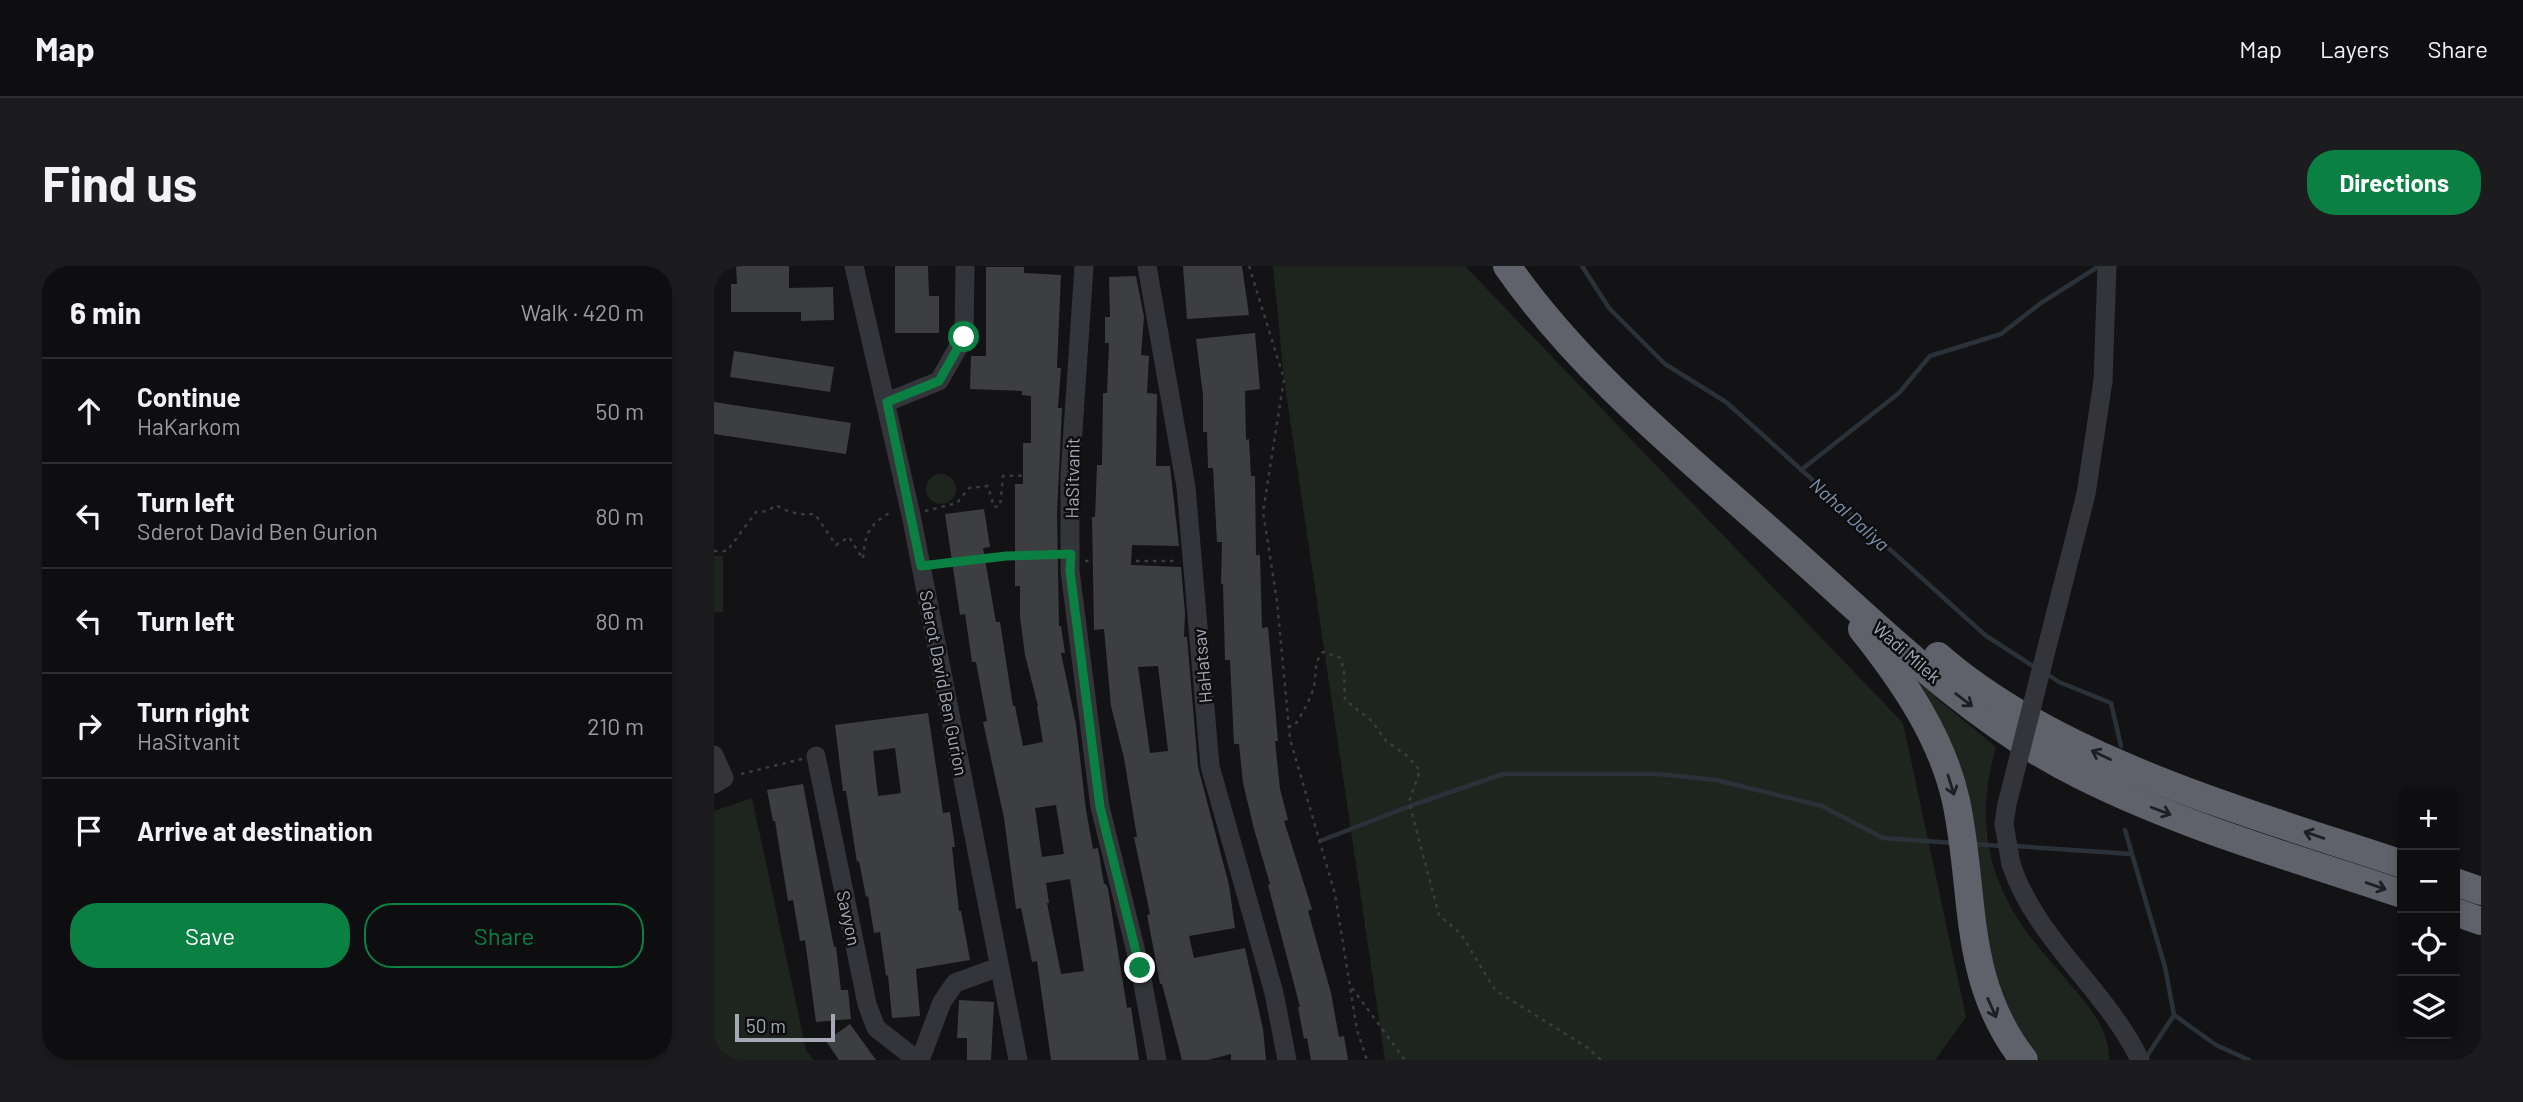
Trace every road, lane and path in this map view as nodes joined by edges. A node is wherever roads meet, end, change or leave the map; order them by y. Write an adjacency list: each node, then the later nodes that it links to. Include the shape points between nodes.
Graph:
1 (854, 266): 9 (street, Sderot David Ben Gurion)
2 (965, 266): 9 (street, via 964,337 939,381)
3 (1084, 266): 10 (street, HaSitvanit)
4 (1147, 266): 15 (street, HaHatsav, via 1186,487)
5 (1249, 266): 17 (path, via 1284,379 1263,512 1277,601)
6 (1507, 266): 12 (highway, Wadi Milek, via 1588,366)
7 (1529, 266): 21 (highway, Wadi Milek, one-way to 7, via 2118,764 2036,723 1977,685 1943,660 1635,386 1579,329)
8 (2107, 266): 29 (street, bridge, via 2103,381 2086,494 2004,824 2011,864 2027,904)
9 (887, 402): 11 (street, Sderot David Ben Gurion)
10 (1070, 475): 11 (path, via 1003,476 1000,506 994,507 988,486 969,488 957,503); 14 (street, HaSitvanit)
11 (910, 509): 13 (path, via 879,519 865,536 863,559 849,537 836,545 815,514 788,512 776,505 756,512 727,551); 16 (street, Sderot David Ben Gurion)
12 (1772, 532): 24 (highway, Wadi Milek, one-way to 24, via 1958,696 2025,745 2082,777 2160,811); 37 (highway, one-way to 37, via 1872,642 1935,742 1955,799 1986,995 2007,1038)
13 (714, 551)
14 (1071, 557): 15 (path); 16 (path, via 1006,556); 32 (street, HaSitvanit, via 1100,807 1140,968)
15 (1194, 562): 33 (street, HaHatsav, via 1210,765 1274,993)
16 (921, 566): 27 (street, Sderot David Ben Gurion)
17 (1288, 727): 28 (path, via 1335,894); 36 (path, via 1295,725 1314,688 1318,657 1323,652 1341,658 1345,700 1420,770 1409,802 1438,915 1461,934 1495,990)
18 (714, 755): 20 (street)
19 (816, 756): 20 (path); 30 (street, Savyon, via 867,1004 876,1028)
20 (719, 781)
21 (2397, 862)
22 (2460, 884): 23 (highway)
23 (2481, 891)
24 (2397, 892)
25 (2458, 913): 26 (highway)
26 (2481, 921)
27 (999, 967): 30 (street, via 955,983); 31 (street, Sderot David Ben Gurion)
28 (1350, 986): 34 (path); 35 (path)
29 (2107, 1008): 38 (street, via 2120,1034); 39 (street)
30 (918, 1060)
31 (1018, 1060)
32 (1157, 1060)
33 (1287, 1060)
34 (1367, 1060)
35 (1405, 1060)
36 (1601, 1060)
37 (2024, 1060)
38 (2125, 1060)
39 (2140, 1060)

